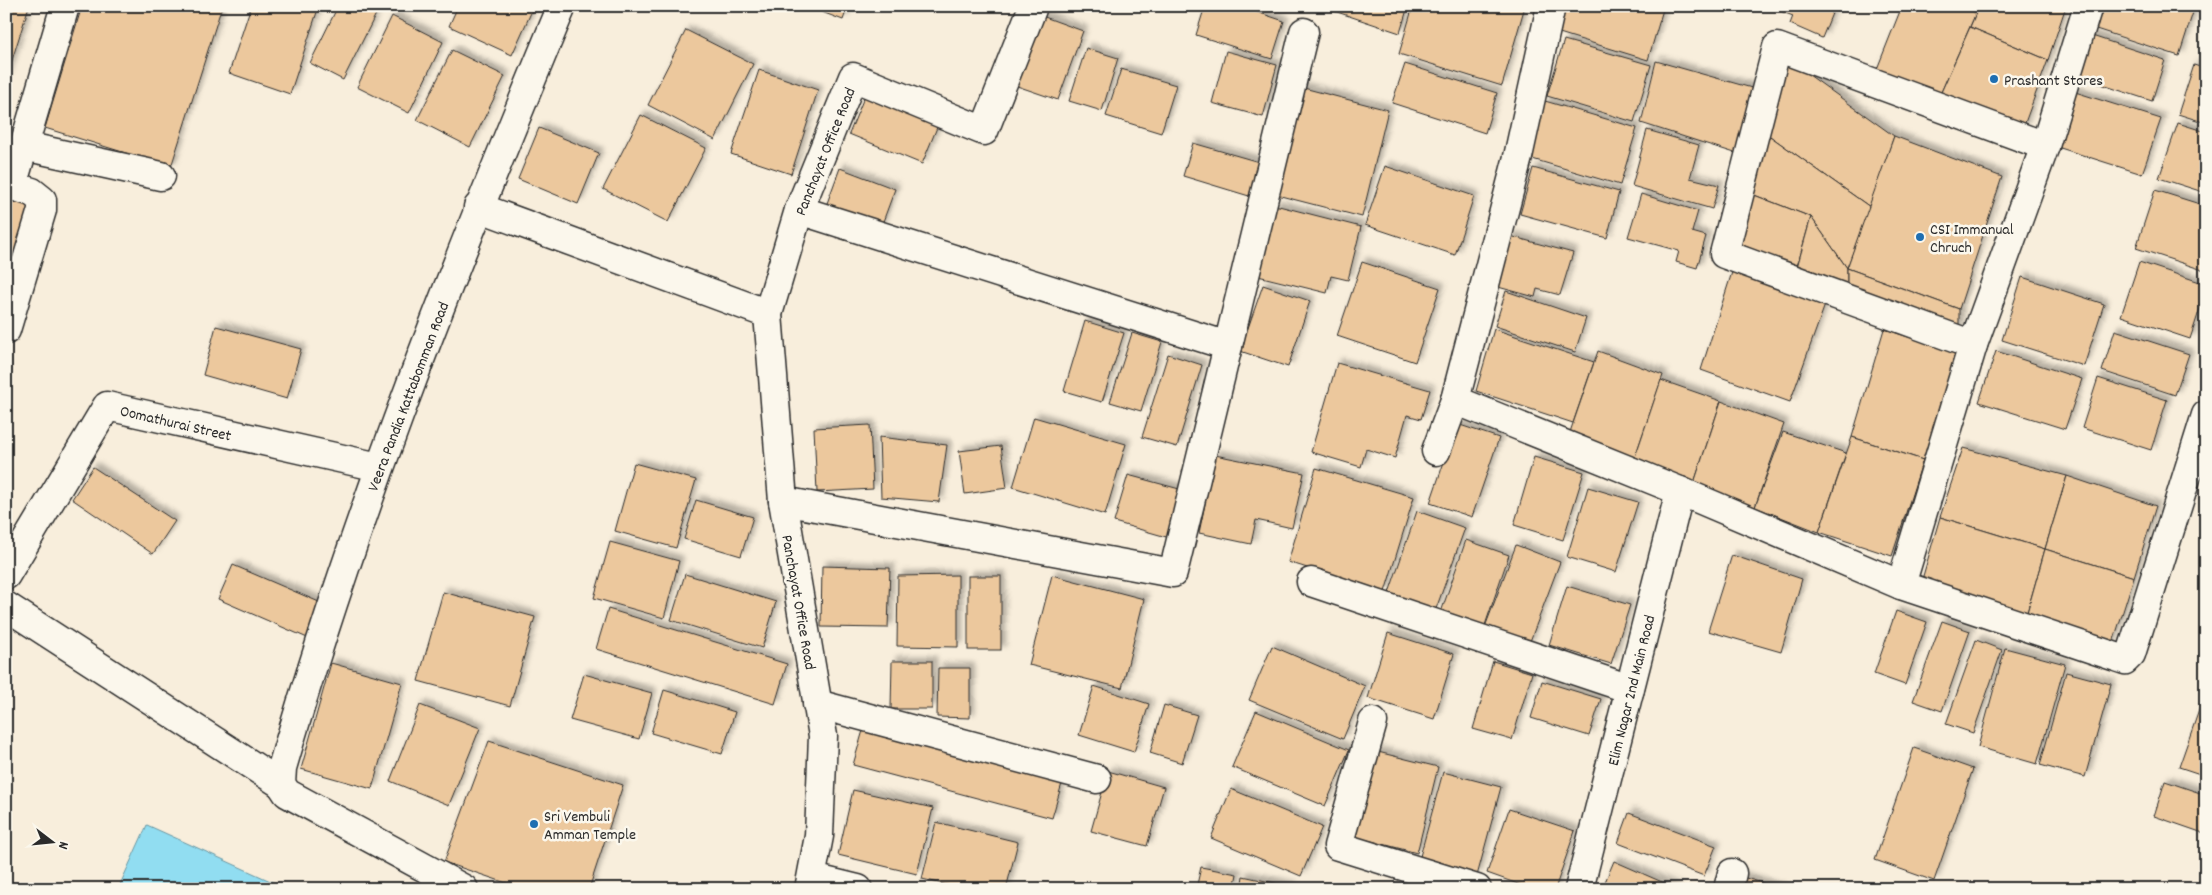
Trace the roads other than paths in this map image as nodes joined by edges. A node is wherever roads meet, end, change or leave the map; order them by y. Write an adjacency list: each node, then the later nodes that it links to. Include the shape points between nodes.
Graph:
1 (65, 6): 7 (street)
2 (562, 6): 11 (street, Veera Pandia Kattabomman Road)
3 (1551, 6): 17 (street, via 1518,157)
4 (2088, 6): 8 (street)
5 (1032, 9): 12 (street, Panchayat Office Road, via 984,131 854,77)
6 (1304, 32): 16 (street)
7 (24, 146): 9 (street); 10 (street)
8 (2045, 146): 15 (street); 15 (street, via 1778,47 1724,254)
9 (161, 176)
10 (9, 185): 14 (street, via 32,192 42,200 42,210)
11 (478, 207): 13 (street); 20 (street, Veera Pandia Kattabomman Road)
12 (800, 210): 13 (street, Panchayat Office Road); 16 (street)
13 (768, 314): 22 (street, Panchayat Office Road)
14 (6, 330)
15 (1973, 345): 25 (street)
16 (1228, 346): 22 (street, via 1173,573)
17 (1455, 400): 19 (street); 21 (street)
18 (2206, 415): 25 (street, via 2128,660)
19 (1436, 451)
20 (379, 467): 23 (street, Oomathurai Street, via 107,406); 31 (street, Veera Pandia Kattabomman Road, via 282,768)
21 (1680, 491): 25 (street); 27 (street, Elim Nagar 2nd Main Road)
22 (783, 501): 28 (street, Panchayat Office Road)
23 (6, 575)
24 (1311, 582): 27 (street)
25 (1902, 585)
26 (6, 606): 31 (street)
27 (1630, 689): 36 (street, Elim Nagar 2nd Main Road)
28 (818, 704): 30 (street); 32 (street, Panchayat Office Road, via 823,736 819,836)
29 (1373, 722): 35 (street, via 1338,846)
30 (1097, 779)
31 (284, 788): 33 (street)
32 (811, 883): 34 (street)
33 (464, 889)
34 (858, 889)
35 (1477, 889)
36 (1579, 889)

